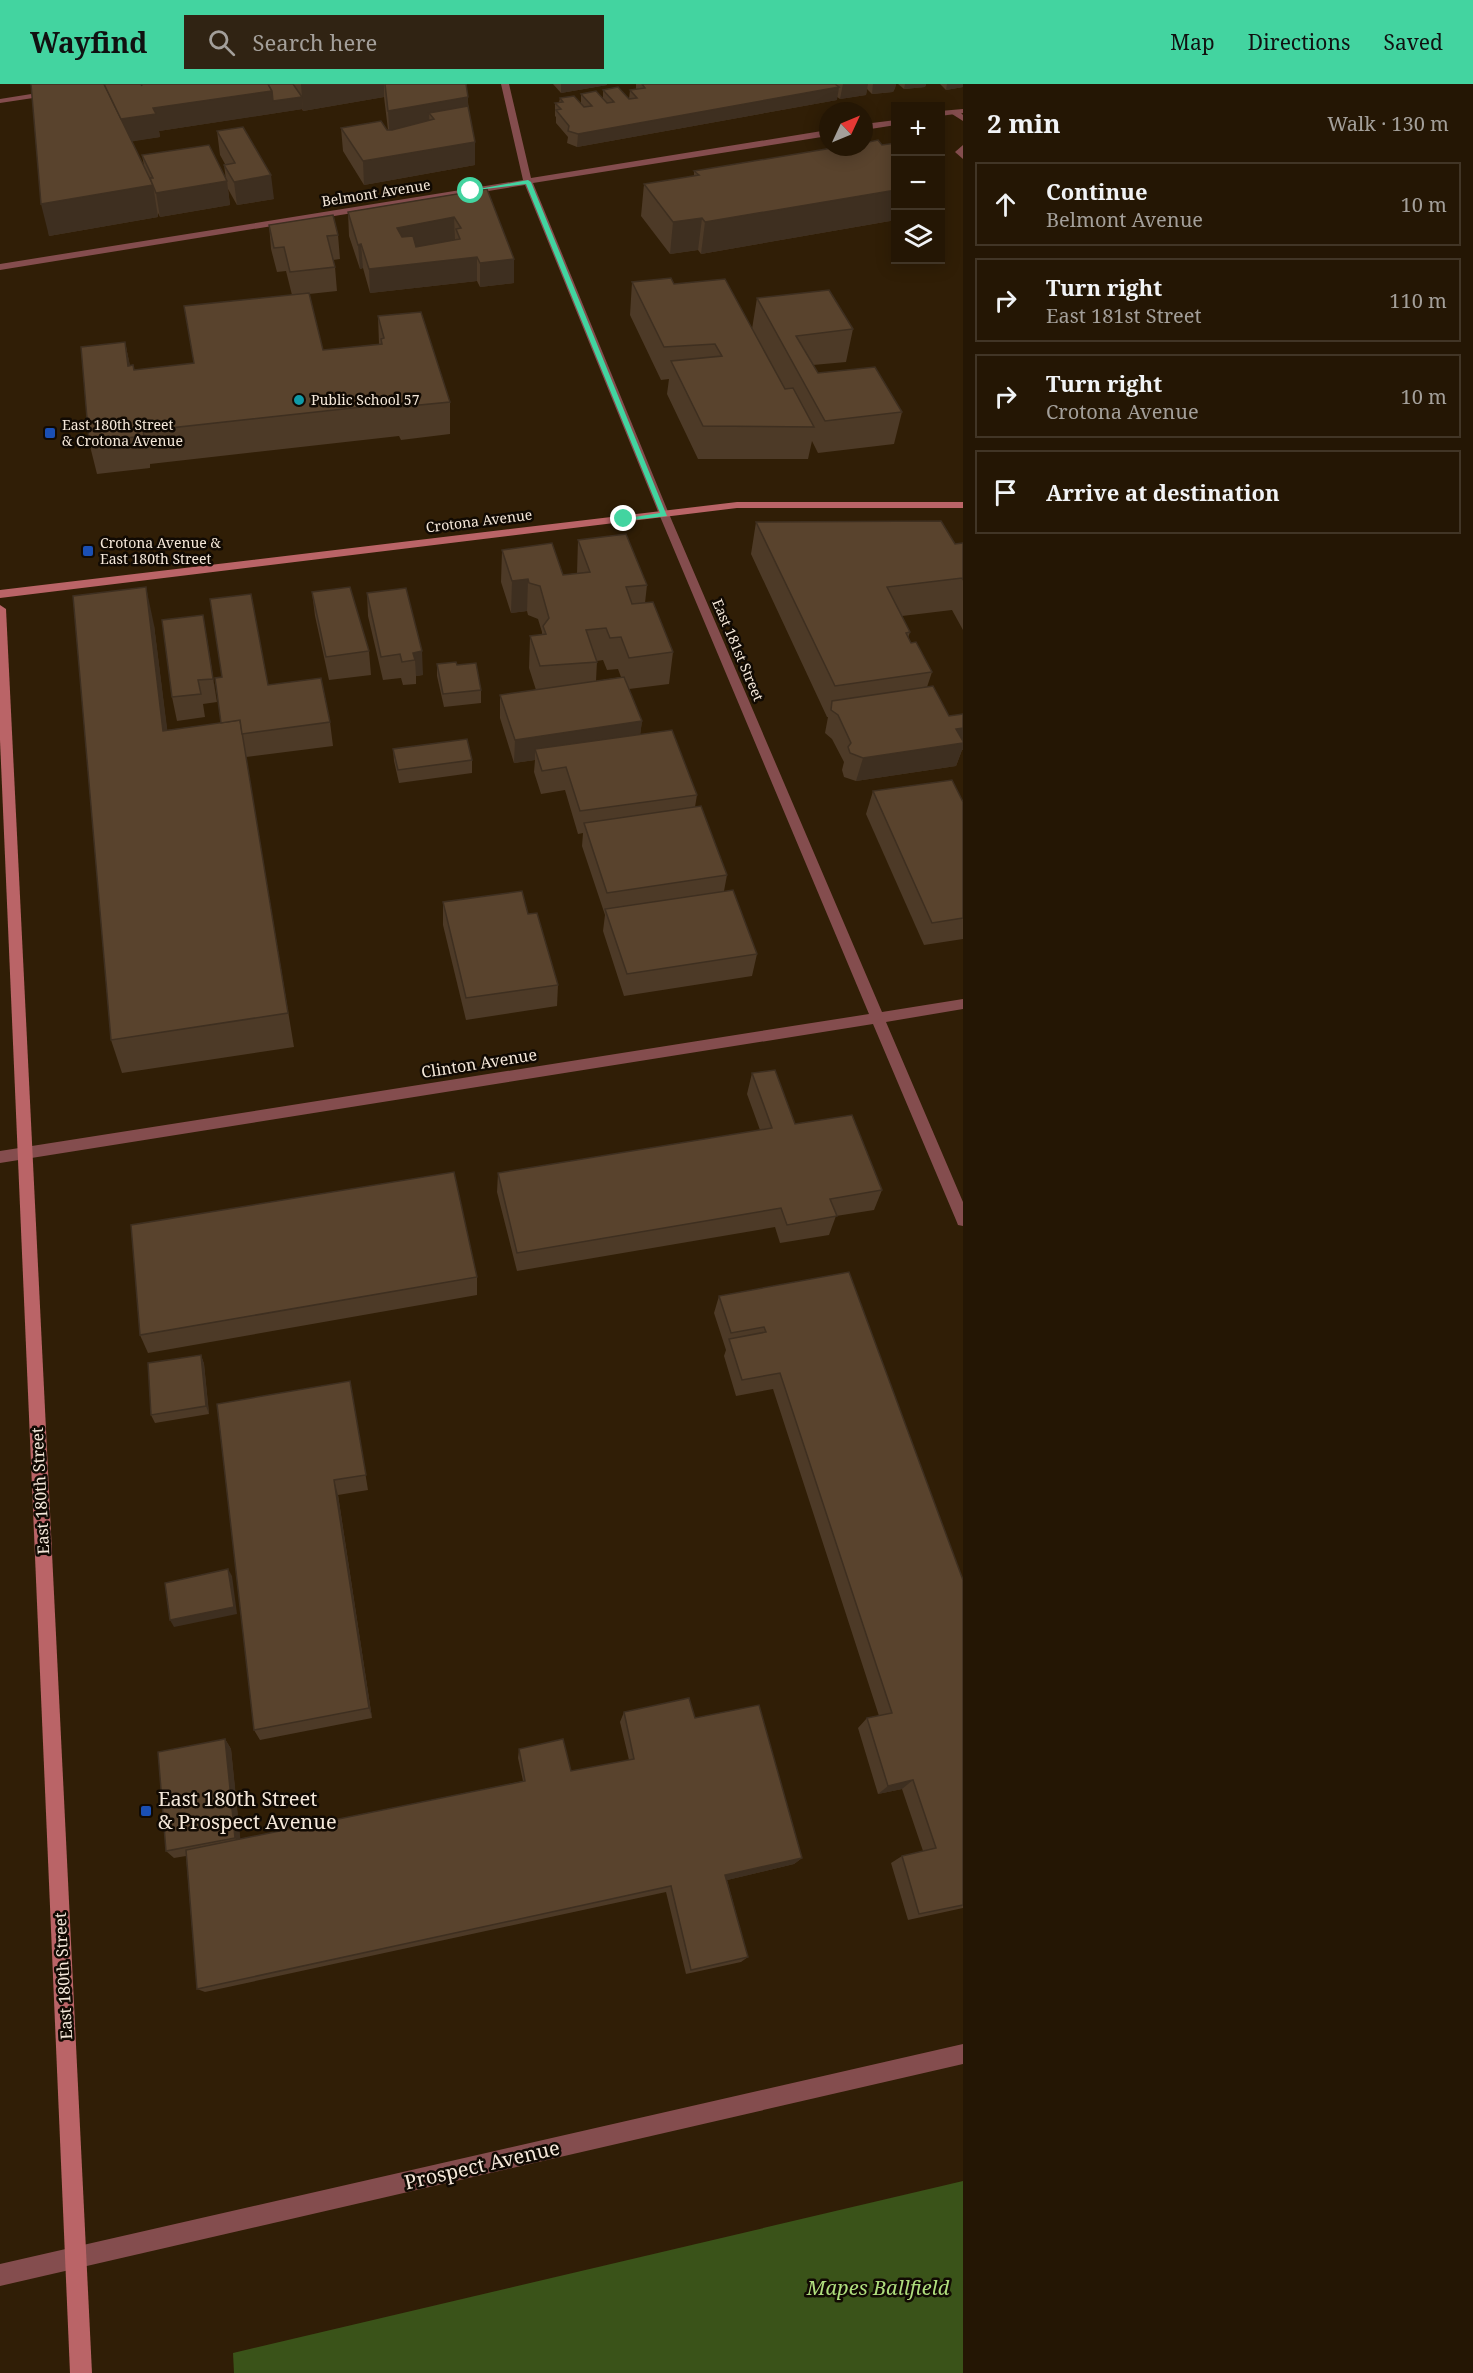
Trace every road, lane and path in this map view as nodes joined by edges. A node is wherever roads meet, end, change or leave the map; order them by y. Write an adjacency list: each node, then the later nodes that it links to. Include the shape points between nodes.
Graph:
1 (505, 84): 11 (street, East 181st Street)
2 (63, 91): 3 (street)
3 (0, 101)
4 (959, 111): 5 (street)
5 (963, 119)
6 (891, 123): 7 (street)
7 (873, 126)
8 (819, 134): 11 (street, Belmont Avenue)
9 (963, 148): 10 (street, via 959,152)
10 (963, 156)
11 (528, 182): 12 (street, Belmont Avenue); 14 (street, East 181st Street)
12 (0, 267)
13 (963, 505): 14 (main road, Crotona Avenue, via 737,505)
14 (664, 514): 15 (main road, Crotona Avenue); 18 (street, East 181st Street)
15 (0, 594)
16 (0, 609): 19 (main road, East 180th Street)
17 (963, 1004): 18 (street, Clinton Avenue)
18 (876, 1017): 19 (street, Clinton Avenue); 21 (street, East 181st Street)
19 (24, 1153): 20 (street, Clinton Avenue); 23 (main road, East 180th Street)
20 (0, 1157)
21 (963, 1220)
22 (963, 2054): 23 (street, Prospect Avenue)
23 (76, 2259): 24 (street, Prospect Avenue); 25 (main road, East 180th Street)
24 (0, 2275)
25 (81, 2373)

